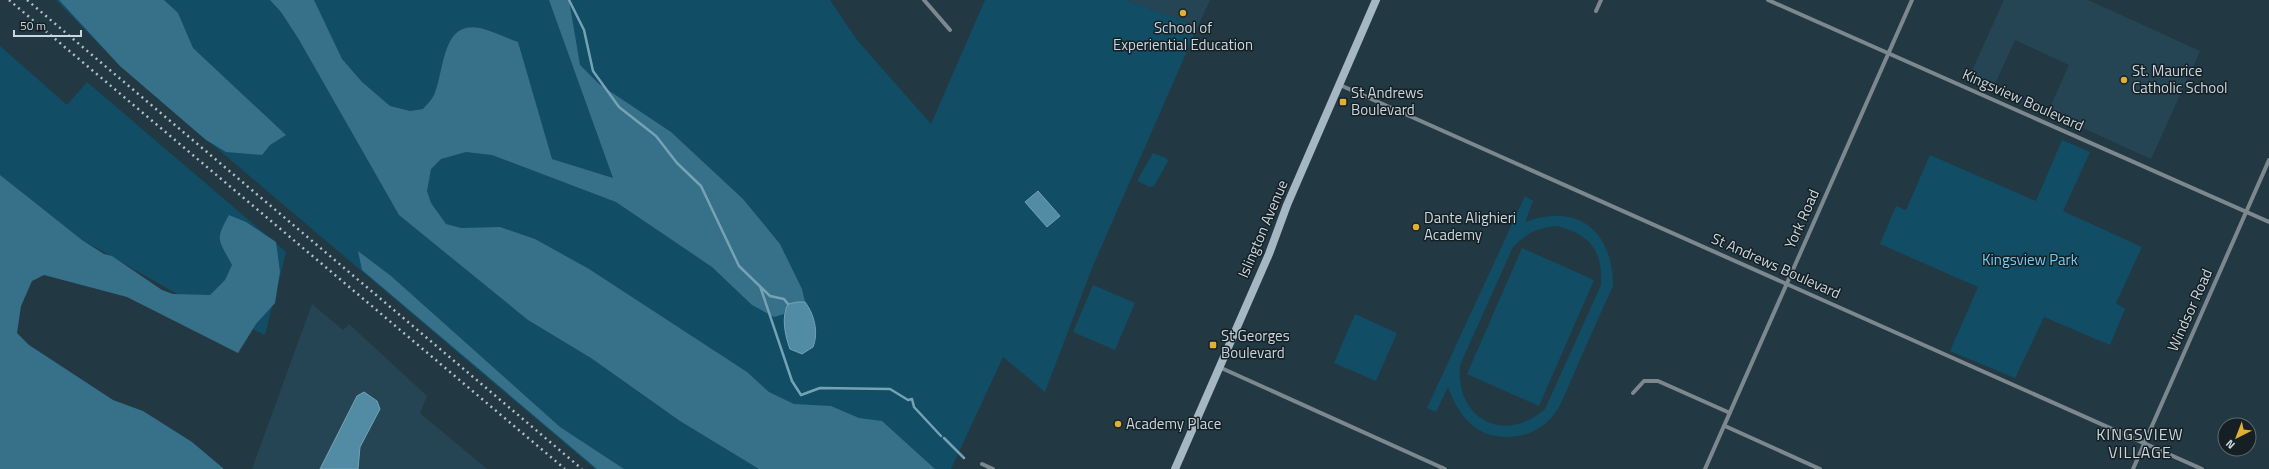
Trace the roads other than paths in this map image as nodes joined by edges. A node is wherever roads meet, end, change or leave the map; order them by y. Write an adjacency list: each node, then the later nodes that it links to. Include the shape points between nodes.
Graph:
1 (924, 0): 7 (street)
2 (1376, 0): 9 (main road, Islington Avenue)
3 (1601, 0): 6 (street)
4 (1768, 0): 8 (street, Kingsview Boulevard)
5 (1912, 0): 8 (street, York Road)
6 (1596, 11)
7 (950, 30)
8 (1888, 53): 11 (street, Kingsview Boulevard); 13 (street, York Road)
9 (1340, 85): 13 (street, St Andrews Boulevard); 14 (main road, Islington Avenue)
10 (2269, 160): 11 (street, Windsor Road)
11 (2246, 212): 12 (street, Kingsview Boulevard); 18 (street, Windsor Road)
12 (2269, 222)
13 (1788, 284): 16 (street, York Road); 18 (street, St Andrews Boulevard)
14 (1218, 367): 21 (main road, Islington Avenue); 22 (street)
15 (1633, 393): 16 (street, via 1644,381 1658,381)
16 (1730, 413): 17 (street, York Road)
17 (1725, 426): 23 (street, York Road); 24 (street)
18 (2144, 444): 25 (street, Windsor Road); 26 (street, St Andrews Boulevard)
19 (982, 464): 20 (street)
20 (994, 469)
21 (1175, 469)
22 (1445, 469)
23 (1705, 469)
24 (1820, 469)
25 (2133, 469)
26 (2202, 469)

